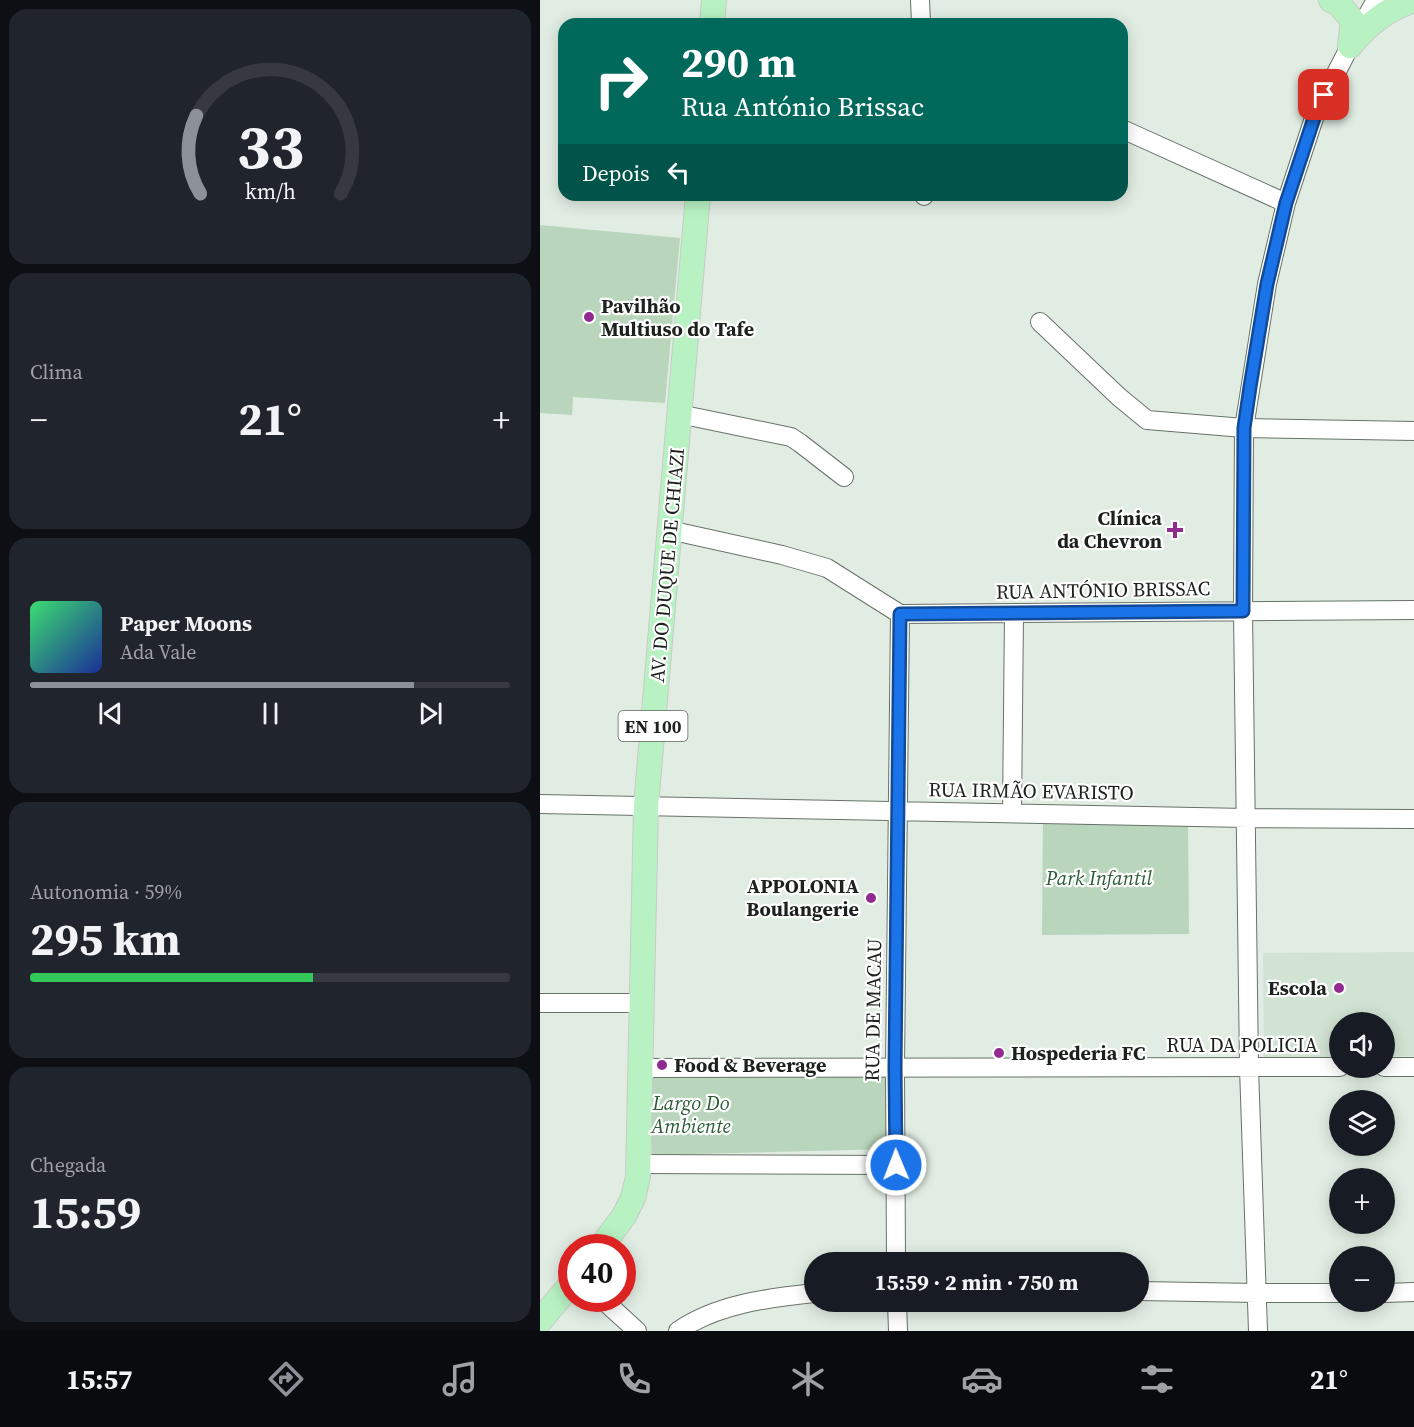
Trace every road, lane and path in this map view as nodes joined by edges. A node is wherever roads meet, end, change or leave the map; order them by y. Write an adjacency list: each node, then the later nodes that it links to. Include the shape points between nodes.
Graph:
1 (714, 0): 6 (main road)
2 (920, 0): 7 (street)
3 (1330, 0): 8 (main road, via 1338,3 1353,21)
4 (1376, 0): 8 (street)
5 (1414, 0): 8 (main road, via 1377,18)
6 (712, 18)
7 (921, 18)
8 (1350, 46): 11 (street, via 1316,112)
9 (1128, 132): 11 (street)
10 (697, 201): 13 (main road, AV. DO DUQUE DE CHIAZI / EN 100)
11 (1286, 203): 14 (street, via 1267,284)
12 (1040, 322): 14 (street, via 1147,420)
13 (679, 414): 16 (street, via 791,437); 17 (main road, AV. DO DUQUE DE CHIAZI / EN 100)
14 (1244, 428): 15 (street); 19 (street)
15 (1414, 430)
16 (844, 477)
17 (669, 530): 21 (street, via 827,568); 23 (main road, AV. DO DUQUE DE CHIAZI / EN 100)
18 (1414, 610): 19 (street, RUA ANTÓNIO BRISSAC)
19 (1243, 611): 20 (street, RUA ANTÓNIO BRISSAC); 26 (street)
20 (1014, 613): 21 (street, RUA ANTÓNIO BRISSAC); 25 (street)
21 (900, 614): 24 (street, RUA DE MACAU)
22 (540, 804): 23 (street, RUA IRMÃO EVARISTO)
23 (646, 806): 24 (street, RUA IRMÃO EVARISTO); 29 (main road, AV. DO DUQUE DE CHIAZI / EN 100)
24 (898, 811): 25 (street, RUA IRMÃO EVARISTO); 30 (street, RUA DE MACAU)
25 (1012, 813): 26 (street, RUA IRMÃO EVARISTO)
26 (1246, 818): 27 (street, RUA IRMÃO EVARISTO); 35 (street)
27 (1414, 819)
28 (540, 1003): 29 (street)
29 (642, 1003): 34 (main road, AV. DO DUQUE DE CHIAZI / EN 100)
30 (895, 1067): 34 (street, RUA DA POLICIA); 35 (street, RUA DA POLICIA); 37 (street, RUA DE MACAU)
31 (1329, 1067): 35 (street, RUA DA POLICIA)
32 (1395, 1067): 33 (street)
33 (1414, 1067)
34 (640, 1068): 36 (main road, AV. DO DUQUE DE CHIAZI / EN 100)
35 (1249, 1068): 42 (street)
36 (638, 1164): 37 (street); 38 (main road, AV. DO DUQUE DE CHIAZI / EN 100, via 633,1198)
37 (896, 1165): 39 (street, RUA DE MACAU)
38 (610, 1234)
39 (896, 1252)
40 (1149, 1291): 42 (street)
41 (1414, 1292): 44 (street)
42 (1257, 1293): 43 (street); 53 (street)
43 (1329, 1293)
44 (1395, 1293)
45 (804, 1294): 51 (street, via 731,1306)
46 (558, 1300): 49 (main road)
47 (616, 1312): 50 (street)
48 (897, 1312): 52 (street)
49 (540, 1321)
50 (637, 1331)
51 (678, 1331)
52 (898, 1331)
53 (1258, 1331)

